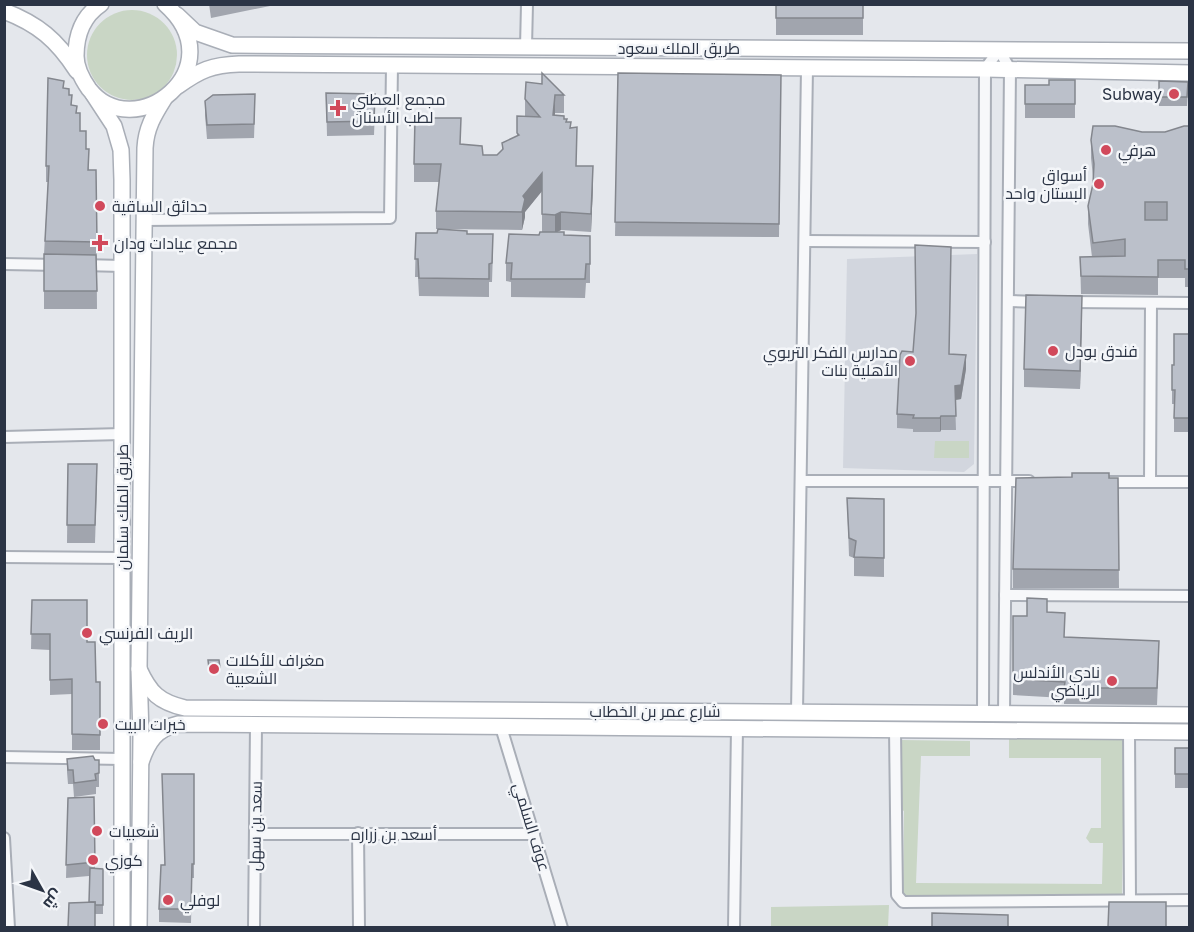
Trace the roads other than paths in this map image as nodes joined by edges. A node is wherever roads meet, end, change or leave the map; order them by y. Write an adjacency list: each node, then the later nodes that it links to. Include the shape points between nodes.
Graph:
1 (165, 4): 4 (street, طريق الملك سعود)
2 (527, 4): 6 (street)
3 (97, 6): 14 (street, via 82,24 76,42)
4 (177, 15): 6 (street, طريق الملك سعود, via 195,32 232,45); 15 (street, via 190,50 187,69)
5 (6, 16): 14 (street, via 38,28 56,42)
6 (526, 47): 7 (street, طريق الملك سعود)
7 (999, 50): 8 (street, طريق الملك سعود); 11 (street); 12 (street)
8 (1190, 51)
9 (392, 65): 10 (street, طريق الملك سعود); 15 (street, طريق الملك سعود, via 226,64 194,74); 18 (street, via 390,218)
10 (807, 68): 11 (street, طريق الملك سعود); 19 (street)
11 (986, 69): 12 (street, طريق الملك سعود); 20 (street)
12 (1010, 69): 13 (street, طريق الملك سعود); 23 (street)
13 (1190, 73)
14 (82, 79): 16 (street, طريق الملك سلمان)
15 (178, 86): 17 (street, طريق الملك سعود)
16 (93, 94): 17 (street, via 128,109 147,107); 22 (street, طريق الملك سلمان, via 114,126 121,150)
17 (164, 99): 18 (street, طريق الملك سلمان, via 146,134)
18 (144, 220): 39 (street, طريق الملك سلمان)
19 (805, 241): 20 (street); 28 (street)
20 (985, 242): 29 (street)
21 (4, 264): 22 (street)
22 (122, 266): 26 (street, طريق الملك سلمان)
23 (1008, 302): 24 (street); 30 (street)
24 (1151, 303): 25 (street); 33 (street)
25 (1190, 303)
26 (122, 434): 27 (street); 36 (street, طريق الملك سلمان)
27 (4, 437)
28 (801, 481): 29 (street); 40 (street)
29 (983, 481): 30 (street); 41 (street)
30 (1006, 481): 31 (street); 37 (street)
31 (1039, 481)
32 (1095, 482): 33 (street)
33 (1150, 482): 34 (street)
34 (1190, 482)
35 (4, 557): 36 (street)
36 (122, 558): 51 (street, طريق الملك سلمان)
37 (1005, 595): 38 (street); 42 (street)
38 (1190, 596)
39 (139, 669): 40 (street, شارع عمر بن الخطاب, via 156,696 185,708); 52 (street, طريق الملك سلمان)
40 (797, 712): 41 (street, شارع عمر بن الخطاب)
41 (984, 714): 42 (street, شارع عمر بن الخطاب)
42 (1004, 714): 43 (street, شارع عمر بن الخطاب)
43 (1190, 715)
44 (256, 725): 45 (street, شارع عمر بن الخطاب); 52 (street, شارع عمر بن الخطاب, via 169,726 153,736); 54 (street, سعد بن سهل)
45 (501, 727): 46 (street, شارع عمر بن الخطاب); 55 (street, عوف السلمي)
46 (737, 728): 47 (street, شارع عمر بن الخطاب); 66 (street)
47 (895, 729): 48 (street, شارع عمر بن الخطاب); 57 (street, via 897,895 903,902)
48 (1129, 731): 49 (street, شارع عمر بن الخطاب); 57 (street)
49 (1190, 732)
50 (4, 757): 51 (street)
51 (122, 759): 61 (street, طريق الملك سلمان)
52 (141, 762): 62 (street, طريق الملك سلمان)
53 (358, 833): 54 (street, أسعد بن زراره); 55 (street, أسعد بن زراره); 64 (street)
54 (255, 834): 63 (street, سعد بن سهل)
55 (534, 834): 65 (street, عوف السلمي)
56 (4, 838): 59 (street)
57 (1130, 900): 58 (street)
58 (1190, 900)
59 (6, 903): 60 (street)
60 (9, 927)
61 (122, 927)
62 (139, 927)
63 (254, 927)
64 (359, 927)
65 (562, 927)
66 (734, 927)

